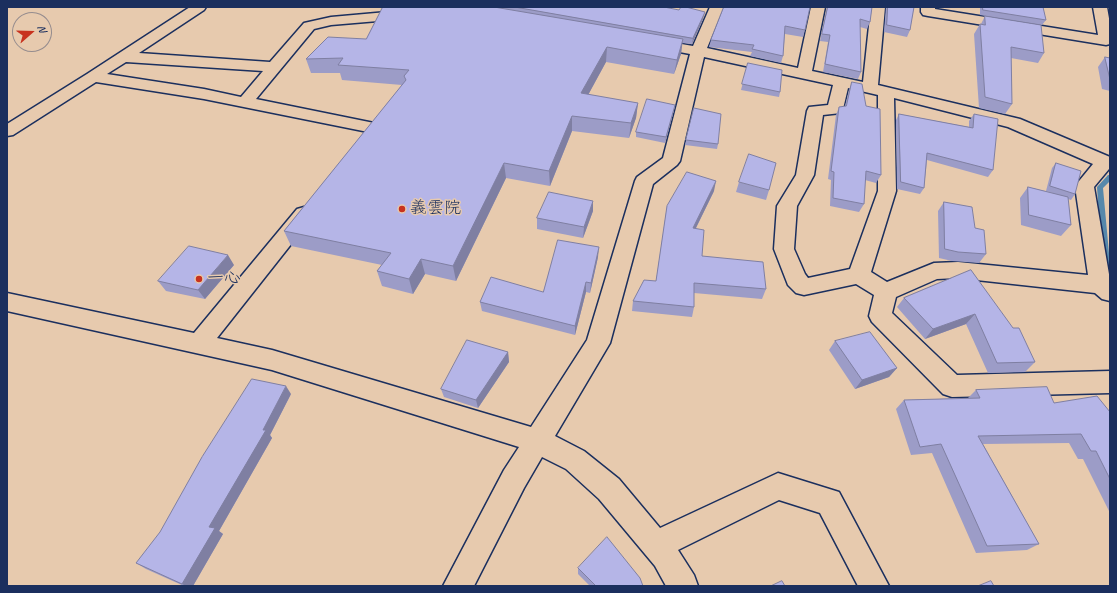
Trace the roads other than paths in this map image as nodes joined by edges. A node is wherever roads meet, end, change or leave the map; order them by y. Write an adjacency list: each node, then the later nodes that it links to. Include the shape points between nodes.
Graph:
1 (197, 7): 10 (street)
2 (717, 7): 9 (street)
3 (818, 7): 12 (street)
4 (878, 7): 15 (street)
5 (928, 7): 6 (street, via 928,12 1106,41)
6 (1100, 7)
7 (463, 9): 11 (street, via 350,19 309,26)
8 (636, 40): 9 (street)
9 (698, 51): 12 (street); 27 (street, via 671,161 644,181 598,343)
10 (124, 57): 11 (street); 13 (street)
11 (274, 67): 16 (street)
12 (804, 74): 14 (street)
13 (93, 77): 16 (street); 17 (street)
14 (842, 82): 15 (street); 21 (street, via 835,109 815,111 805,175 786,206 784,248 796,279 804,287)
15 (878, 90): 19 (street, via 1014,123); 21 (street, via 887,191)
16 (245, 102): 18 (street, via 377,122)
17 (7, 130)
18 (359, 145)
19 (1107, 163): 22 (street, via 1084,186)
20 (316, 199): 25 (street)
21 (859, 275): 23 (street)
22 (1105, 289): 23 (street, via 972,271 934,271)
23 (886, 292): 26 (street, via 880,316 952,386)
24 (7, 302): 25 (street)
25 (200, 344): 27 (street, via 272,360)
26 (1110, 382)
27 (537, 441): 28 (street, via 575,460 608,489); 29 (street, via 514,478)
28 (656, 545): 30 (street); 31 (street, via 778,486 829,502)
29 (458, 586)
30 (683, 586)
31 (874, 586)

